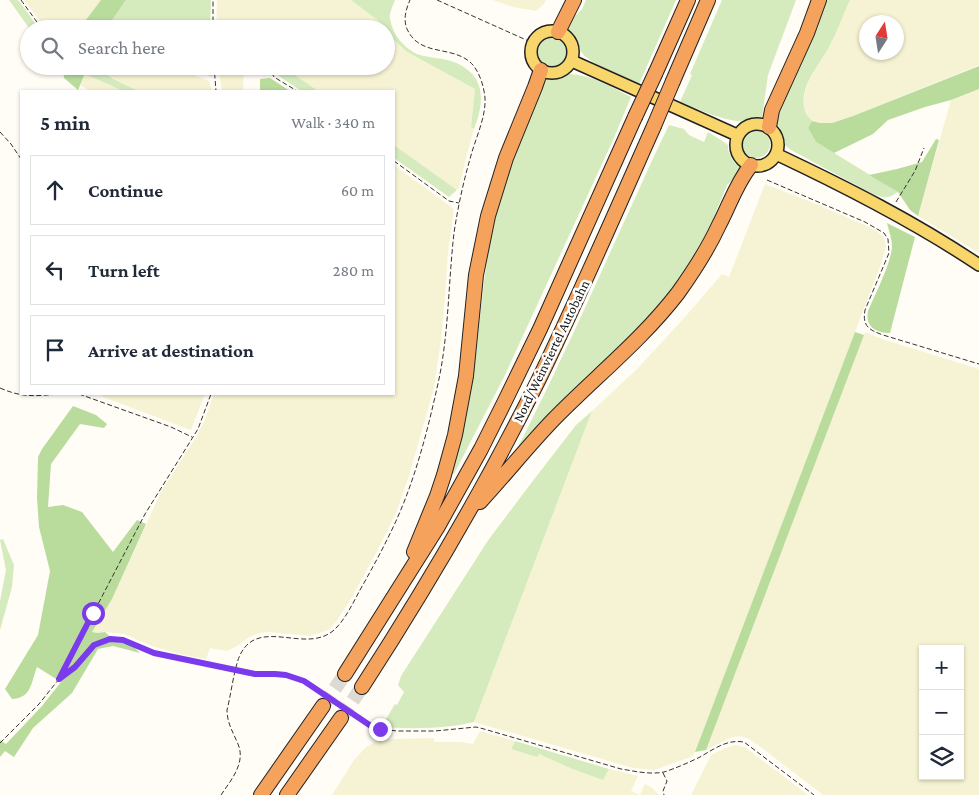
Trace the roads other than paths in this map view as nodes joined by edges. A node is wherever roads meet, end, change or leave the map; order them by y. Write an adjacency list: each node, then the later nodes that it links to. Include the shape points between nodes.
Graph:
1 (574, 0): 5 (highway)
2 (688, 0): 14 (highway, Nord/Weinviertel Autobahn, bridge, via 504,403 446,513)
3 (708, 0): 13 (highway, Nord/Weinviertel Autobahn, bridge, via 559,338)
4 (819, 0): 8 (highway, via 772,110)
5 (558, 32): 6 (main road, via 571,41); 7 (main road, via 541,34 533,43 531,55)
6 (572, 61): 7 (main road, via 560,72); 9 (main road)
7 (542, 70): 14 (highway, via 506,158 488,216 476,275 464,393 455,435 426,525)
8 (769, 127): 9 (main road, via 751,124); 10 (main road, via 777,137)
9 (737, 136): 11 (main road, via 737,154)
10 (776, 154): 11 (main road, via 768,163); 12 (main road, via 890,211)
11 (751, 165): 13 (highway, via 740,180 701,258 666,308 554,419)
12 (979, 264)
13 (466, 517): 16 (highway, Nord/Weinviertel Autobahn)
14 (398, 591): 15 (highway, Nord/Weinviertel Autobahn)
15 (345, 674)
16 (362, 687)
17 (323, 706): 19 (highway)
18 (344, 711): 20 (highway)
19 (261, 795)
20 (287, 795)

